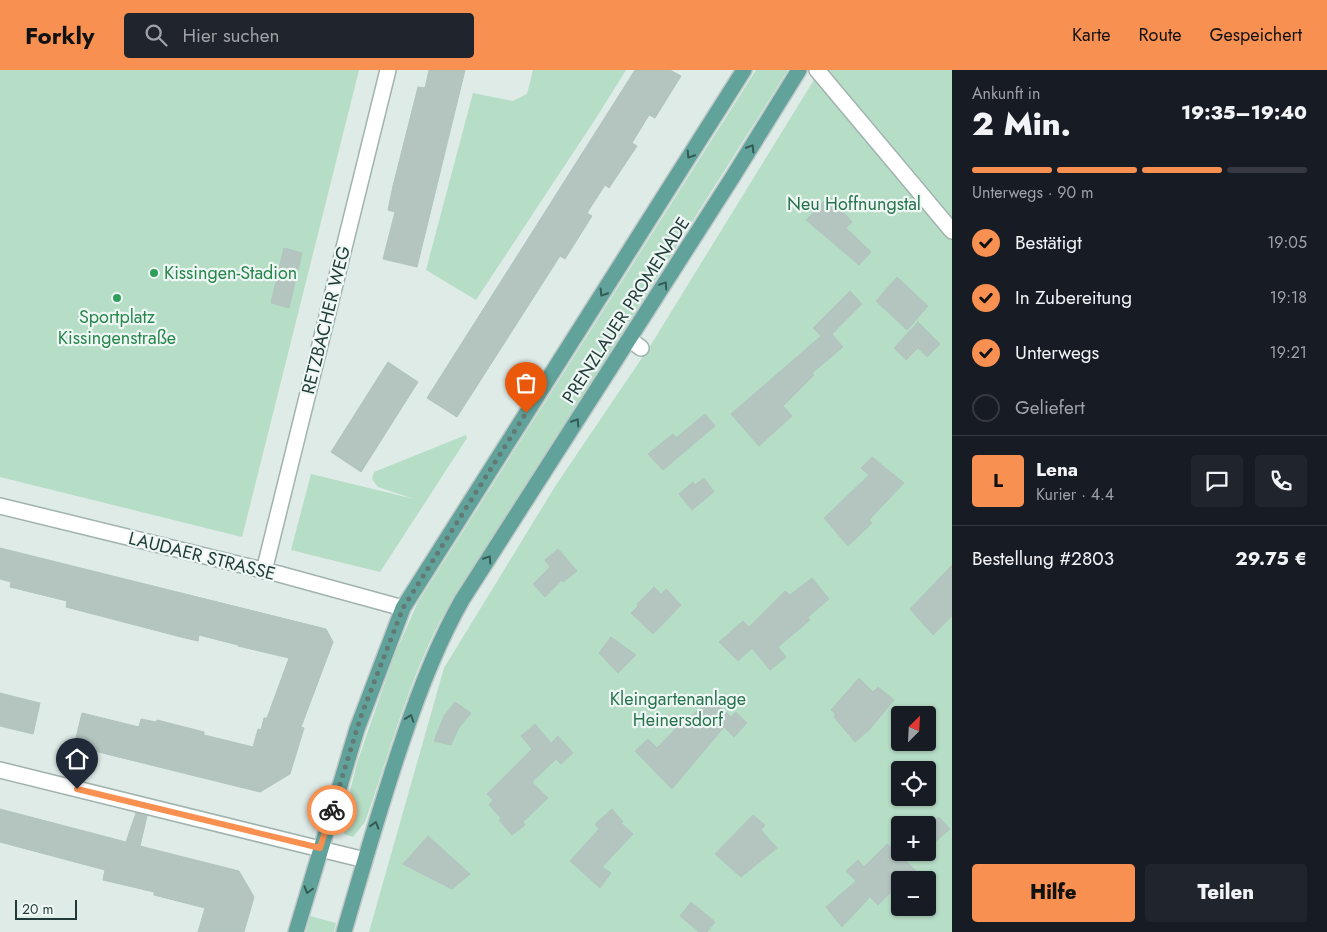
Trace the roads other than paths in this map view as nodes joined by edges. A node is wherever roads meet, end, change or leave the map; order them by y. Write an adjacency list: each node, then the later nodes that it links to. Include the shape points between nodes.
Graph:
1 (388, 70): 7 (street, RETZBACHER WEG)
2 (744, 70): 8 (main road, PRENZLAUER PROMENADE, one-way to 8)
3 (799, 70): 11 (main road, PRENZLAUER PROMENADE, one-way to 3, via 415,704 446,627 635,343)
4 (817, 70): 5 (street)
5 (952, 230)
6 (0, 506): 7 (street, LAUDAER STRASSE)
7 (264, 571): 8 (street, LAUDAER STRASSE)
8 (403, 608): 10 (main road, PRENZLAUER PROMENADE, via 357,729)
9 (0, 770): 10 (street)
10 (320, 848): 11 (street); 12 (main road, PRENZLAUER PROMENADE, one-way to 12)
11 (365, 860): 13 (main road, PRENZLAUER PROMENADE)
12 (296, 932)
13 (344, 932)

